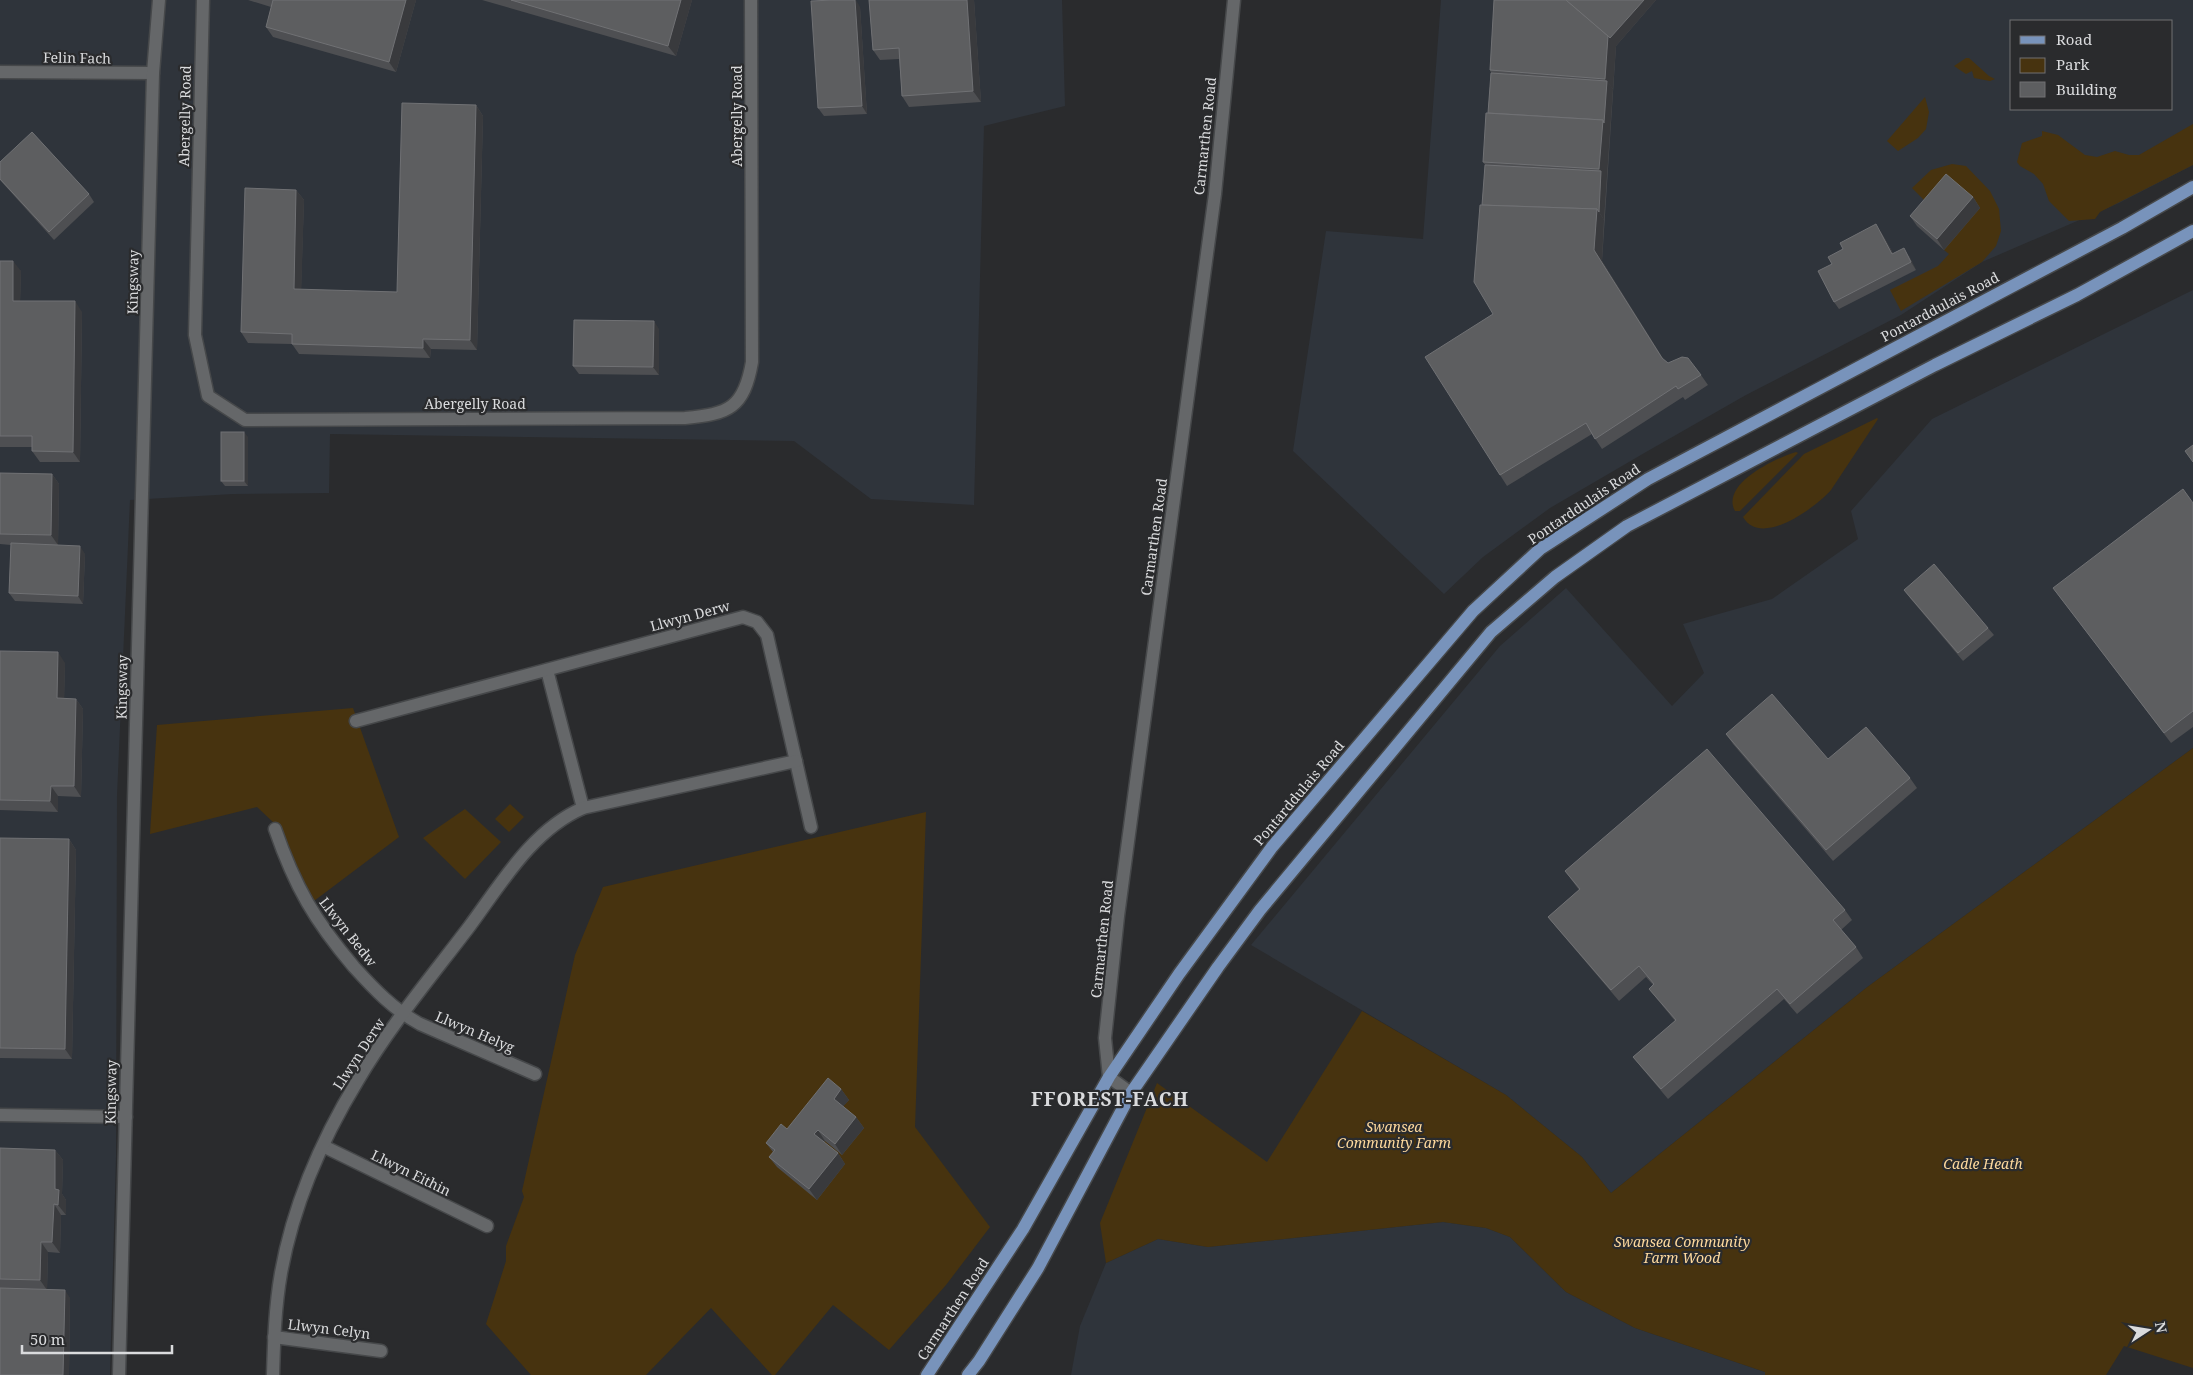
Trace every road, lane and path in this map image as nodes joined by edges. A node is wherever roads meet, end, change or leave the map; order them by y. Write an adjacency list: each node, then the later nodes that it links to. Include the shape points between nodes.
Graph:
1 (159, 0): 6 (street, Kingsway)
2 (202, 0): 3 (street, Abergelly Road, via 195,335 208,396 246,420 256,420 685,418 708,416 735,404 744,393 752,362)
3 (751, 0)
4 (1234, 0): 17 (street, Carmarthen Road, via 1215,194 1118,916 1105,1038)
5 (0, 72): 6 (street, Felin Fach)
6 (153, 74): 20 (street, Kingsway)
7 (2193, 187): 17 (main road, Pontarddulais Road, via 2122,228 1648,479 1540,549 1473,611 1272,847)
8 (2193, 232): 18 (main road, via 1627,526 1555,577 1491,632 1304,855 1260,910)
9 (547, 670): 10 (street, Llwyn Derw); 11 (street, Llwyn Derw, via 743,617 757,622 766,634); 12 (street)
10 (356, 722)
11 (796, 761): 12 (street, Llwyn Derw); 13 (street, Llwyn Derw)
12 (583, 808): 15 (street, Llwyn Derw, via 568,815 532,846)
13 (811, 827)
14 (275, 829): 15 (street, Llwyn Bedw, via 312,914 369,984)
15 (403, 1015): 16 (street, Llwyn Helyg); 21 (street, Llwyn Derw, via 358,1080)
16 (535, 1074)
17 (1109, 1077): 18 (street); 27 (main road, Carmarthen Road, via 1023,1229)
18 (1130, 1093): 28 (main road, via 1038,1268)
19 (0, 1115): 20 (street)
20 (126, 1117): 25 (street, Kingsway)
21 (323, 1146): 22 (street, Llwyn Eithin); 23 (street, Llwyn Derw, via 297,1211 281,1273)
22 (486, 1226)
23 (274, 1337): 24 (street, Llwyn Celyn); 26 (street, Llwyn Derw)
24 (381, 1351)
25 (119, 1375)
26 (273, 1375)
27 (927, 1375)
28 (968, 1375)

